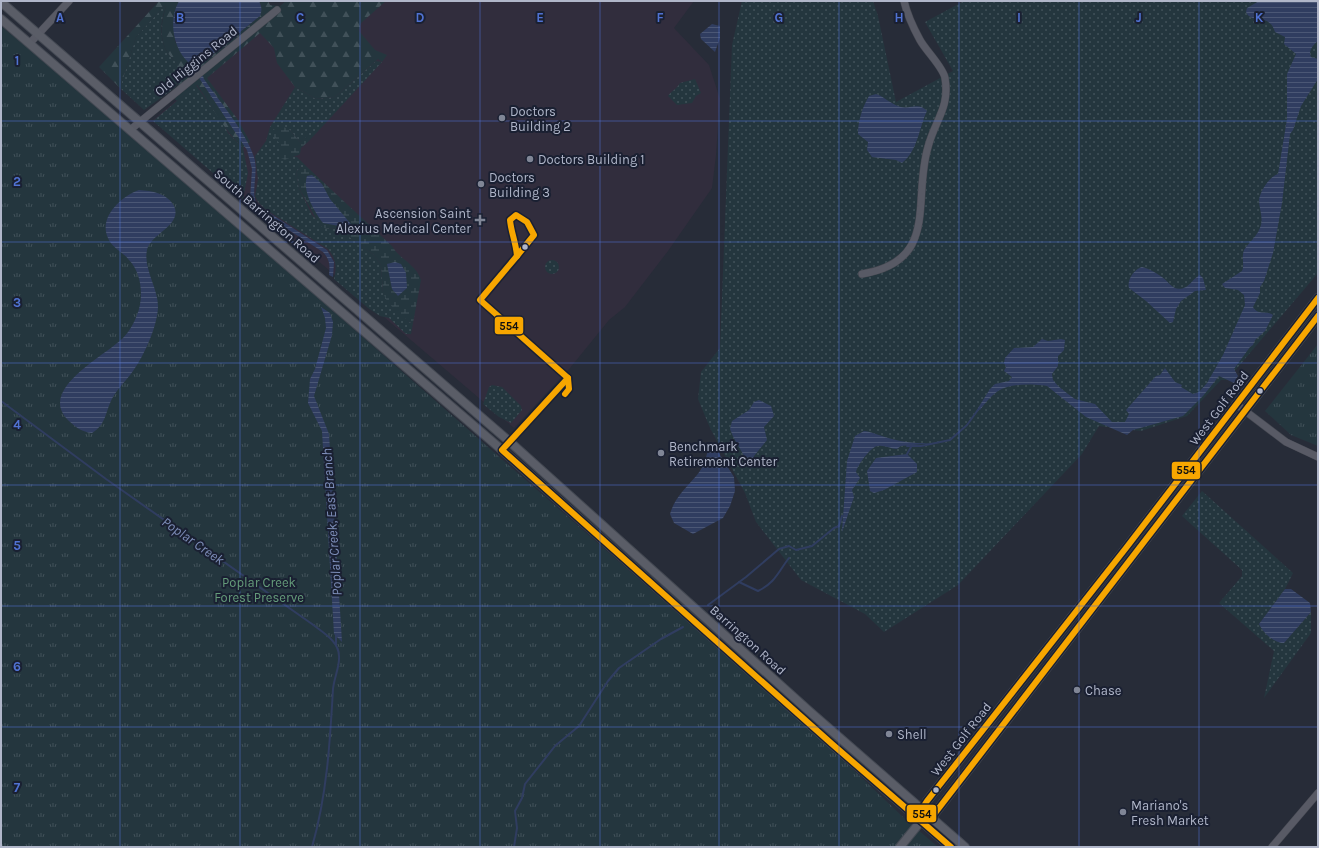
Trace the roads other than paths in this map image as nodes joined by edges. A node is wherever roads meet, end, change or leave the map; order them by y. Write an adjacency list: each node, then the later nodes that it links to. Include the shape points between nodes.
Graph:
1 (69, 1): 6 (street)
2 (904, 1): 10 (street, via 920,41 945,75 945,107 928,147 921,181 920,223 914,241 903,258 893,265)
3 (1, 2): 6 (main road, South Barrington Road)
4 (277, 10): 8 (street, Old Higgins Road)
5 (1, 19): 7 (main road, South Barrington Road)
6 (39, 35): 7 (street); 8 (main road, South Barrington Road)
7 (30, 43): 9 (main road, South Barrington Road)
8 (139, 121): 9 (street, Old Higgins Road); 15 (main road, South Barrington Road)
9 (130, 130): 16 (main road, South Barrington Road)
10 (862, 274)
11 (1318, 298): 13 (main road, West Golf Road)
12 (1318, 316): 14 (main road, West Golf Road)
13 (1236, 404): 14 (street); 19 (main road, West Golf Road)
14 (1245, 411): 17 (street, via 1286,442); 20 (main road, West Golf Road)
15 (518, 449): 19 (main road, Barrington Road)
16 (510, 457): 21 (main road, Barrington Road)
17 (1318, 457)
18 (1318, 793): 25 (street)
19 (922, 809): 20 (main road, Barrington Road); 21 (main road)
20 (932, 818): 21 (main road); 24 (main road, Barrington Road)
21 (921, 821): 22 (main road); 23 (main road, Barrington Road)
22 (900, 847)
23 (951, 847)
24 (965, 847)
25 (1272, 847)

